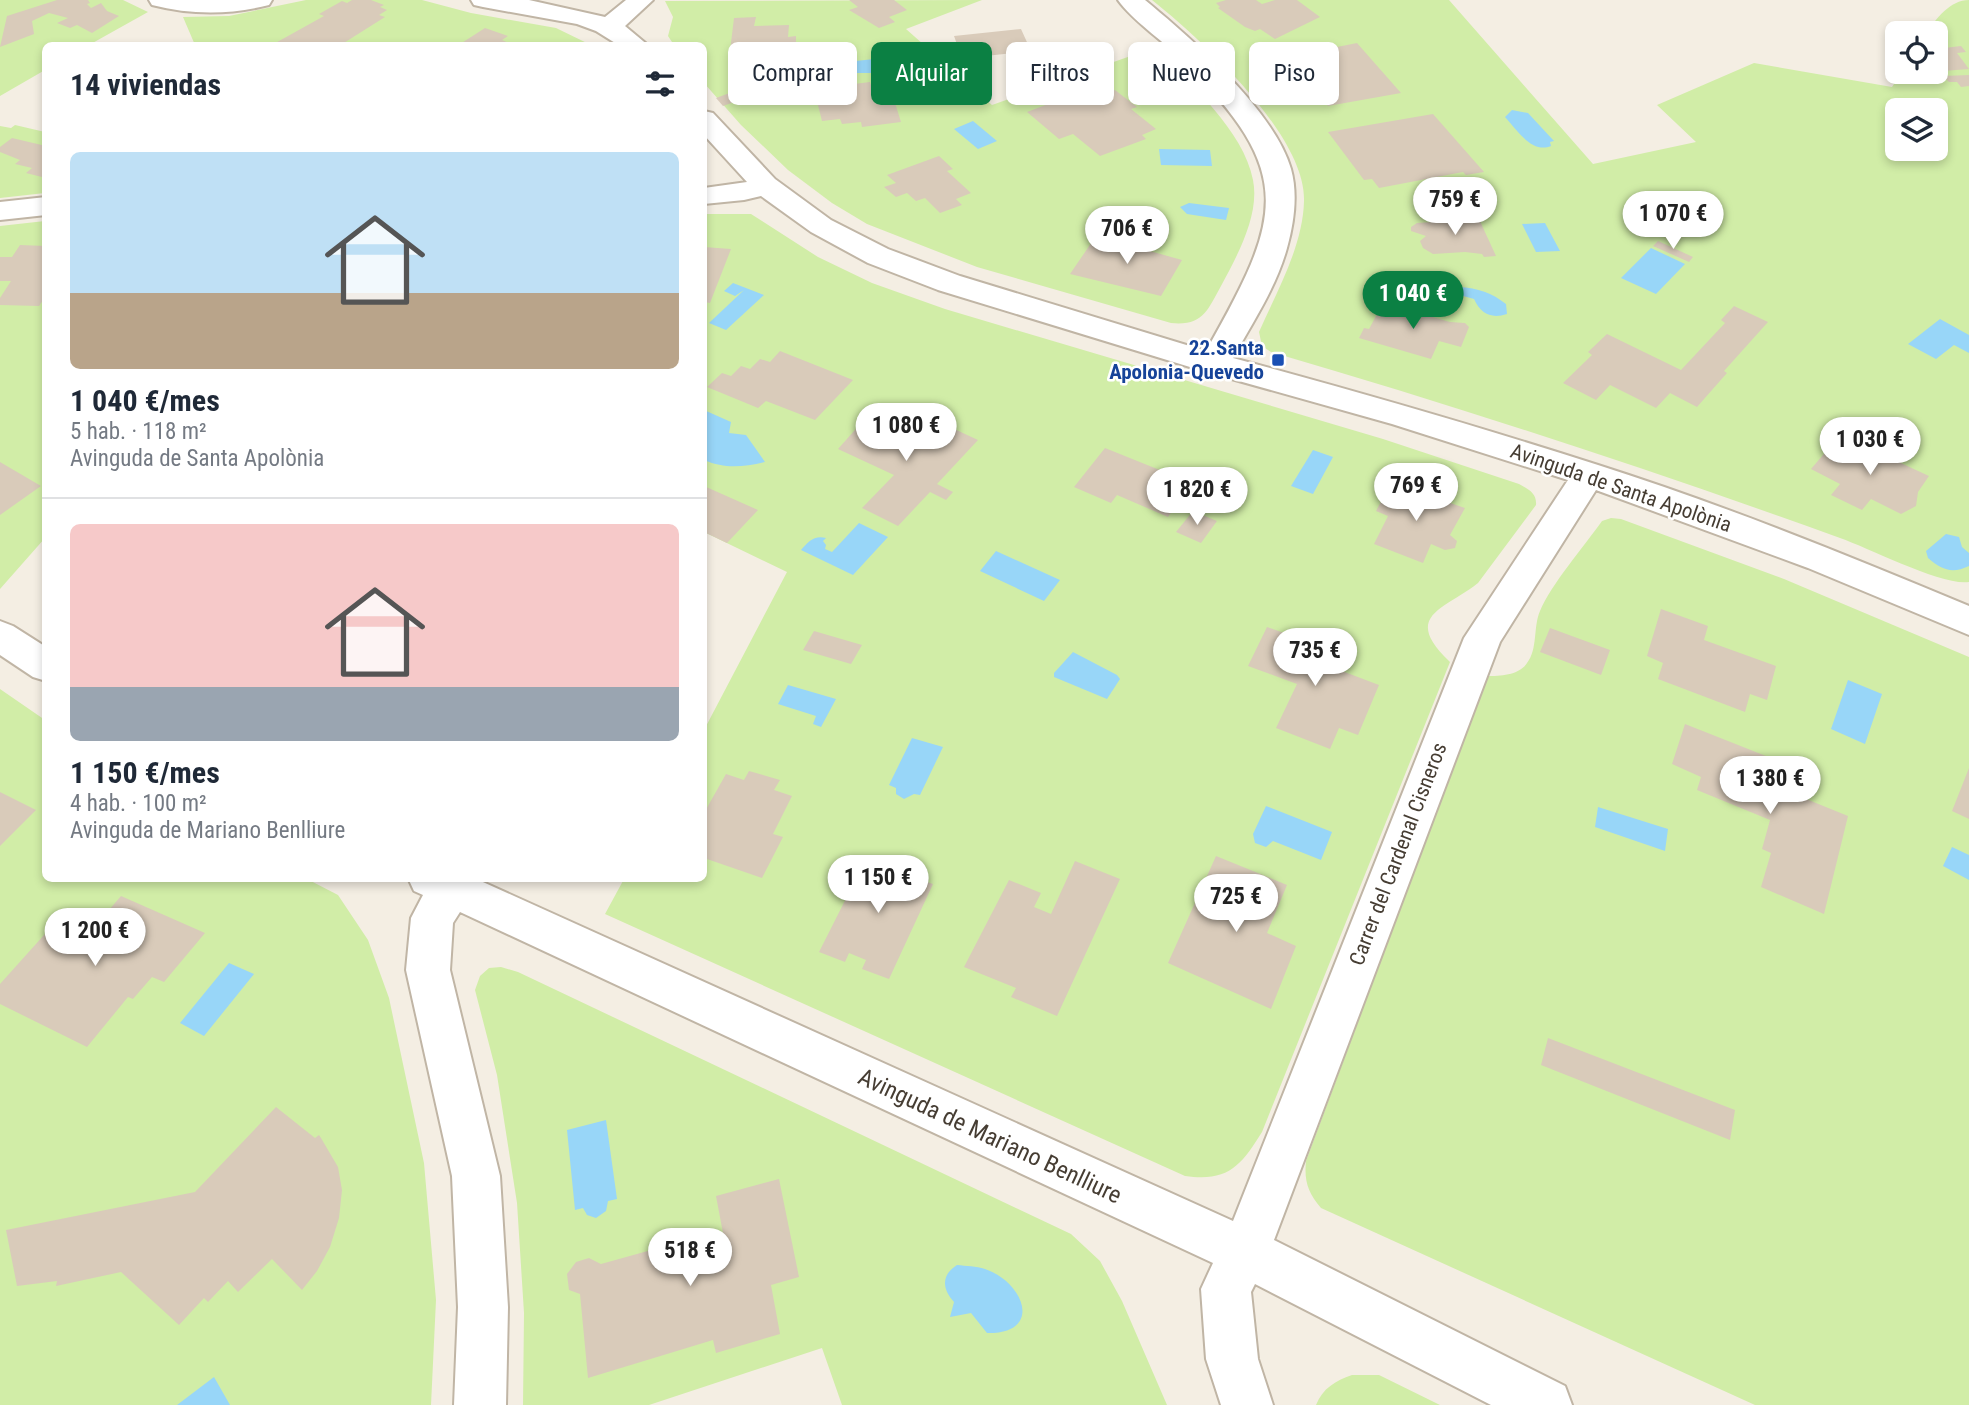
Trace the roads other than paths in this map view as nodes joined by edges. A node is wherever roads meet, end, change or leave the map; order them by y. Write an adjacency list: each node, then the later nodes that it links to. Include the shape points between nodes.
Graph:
1 (161, 0): 2 (street, via 215,6)
2 (260, 0)
3 (483, 0): 6 (street)
4 (641, 0): 6 (street)
5 (1130, 0): 13 (street, via 1185,50 1249,119 1274,159 1280,184 1276,232 1266,266)
6 (609, 27): 7 (street)
7 (631, 42)
8 (707, 122): 9 (street, Avinguda de Santa Apolònia)
9 (765, 185): 10 (street); 13 (street, Avinguda de Santa Apolònia, via 821,226 878,256 949,283)
10 (707, 196)
11 (42, 206): 12 (street)
12 (0, 211)
13 (1214, 364): 14 (street, Avinguda de Santa Apolònia, via 1401,415)
14 (1588, 474): 15 (street, Avinguda de Santa Apolònia, via 1821,559); 19 (street, Carrer del Cardenal Cisneros, via 1482,638)
15 (1969, 621)
16 (0, 636): 17 (street)
17 (42, 663)
18 (440, 884): 19 (street, Avinguda de Mariano Benlliure); 20 (street, via 428,970 476,1176 483,1307)
19 (1245, 1252): 21 (street, Carrer del Cardenal Cisneros, via 1227,1289 1232,1359); 22 (street, Avinguda de Mariano Benlliure)
20 (480, 1405)
21 (1248, 1405)
22 (1546, 1405)

